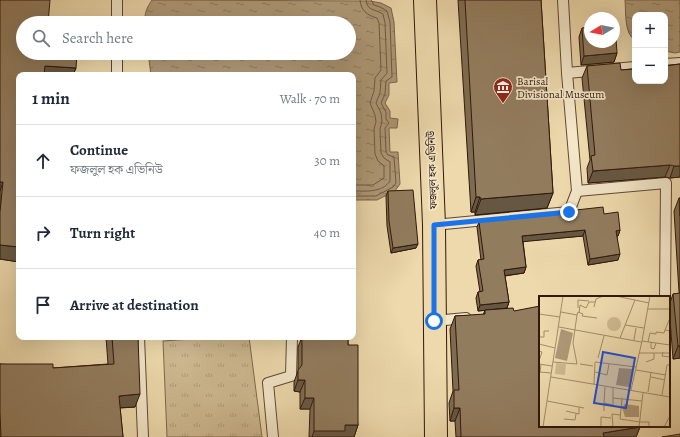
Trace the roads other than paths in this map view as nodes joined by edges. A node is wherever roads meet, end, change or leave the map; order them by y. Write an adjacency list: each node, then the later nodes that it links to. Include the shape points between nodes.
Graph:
1 (117, 0): 4 (lane)
2 (425, 0): 12 (main road, ফজলুল হক এভিনিউ)
3 (562, 0): 10 (lane)
4 (117, 16)
5 (117, 60): 9 (lane)
6 (680, 62): 7 (lane)
7 (668, 64)
8 (632, 67): 10 (lane)
9 (117, 72)
10 (566, 73): 11 (lane)
11 (577, 191): 12 (lane, via 569,212); 13 (lane, via 666,184)
12 (434, 225): 15 (main road, ফজলুল হক এভিনিউ)
13 (669, 296)
14 (473, 317): 15 (lane)
15 (434, 321): 20 (main road, ফজলুল হক এভিনিউ)
16 (138, 340): 18 (lane)
17 (292, 340): 19 (lane, via 291,376 268,383)
18 (143, 437)
19 (273, 437)
20 (436, 437)

